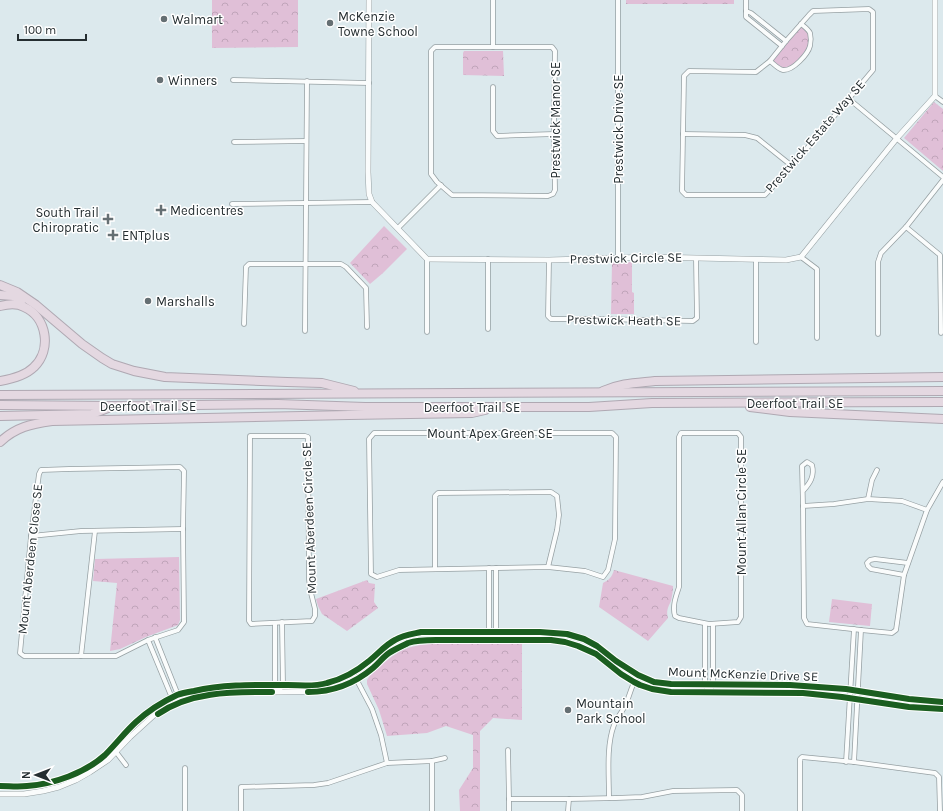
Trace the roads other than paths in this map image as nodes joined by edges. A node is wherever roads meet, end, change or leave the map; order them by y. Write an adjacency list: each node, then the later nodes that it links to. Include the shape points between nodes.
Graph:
1 (369, 0): 14 (street)
2 (493, 0): 10 (street)
3 (618, 0): 34 (street, Prestwick Drive SE)
4 (746, 0): 6 (street)
5 (935, 0): 16 (street)
6 (746, 11): 8 (street); 9 (street, via 746,17)
7 (801, 24): 8 (street, Prestwick Estate Way SE); 11 (street, via 810,33 811,39 805,55 786,70); 17 (street, Prestwick Estate Way SE, via 814,11 870,8 873,12 873,70)
8 (786, 41): 9 (street, Prestwick Estate Way SE)
9 (782, 46): 11 (street, Prestwick Estate Way SE)
10 (493, 47): 19 (street, Prestwick Manor SE, via 552,47 555,51); 27 (street, Prestwick Manor SE, via 435,47 431,51 432,174)
11 (770, 61): 20 (street, Prestwick Estate Way SE, via 756,72 689,71 684,76)
12 (233, 80): 13 (street)
13 (307, 81): 14 (street); 22 (street)
14 (369, 83): 29 (street, via 368,172)
15 (493, 86): 19 (street, via 493,131 497,136)
16 (935, 96): 18 (street); 21 (street)
17 (849, 99): 21 (street); 24 (street, Prestwick Estate Way SE)
18 (943, 102)
19 (554, 134): 27 (street, Prestwick Manor SE, via 553,194 452,195)
20 (683, 134): 24 (street, via 745,134 757,138); 24 (street, Prestwick Estate Way SE, via 682,191 686,195 765,195)
21 (898, 138): 25 (street); 33 (street)
22 (306, 141): 23 (street); 28 (street)
23 (234, 142)
24 (792, 166)
25 (943, 176)
26 (943, 180): 31 (street)
27 (441, 186): 32 (street)
28 (306, 202): 29 (street); 30 (street); 40 (street)
29 (372, 202): 32 (street)
30 (232, 204)
31 (906, 227): 50 (street, via 940,255); 51 (street, via 882,253 878,262)
32 (398, 228): 36 (street)
33 (801, 257): 39 (street, Prestwick Circle SE); 52 (street, via 817,269)
34 (618, 258): 35 (street, Prestwick Circle SE); 38 (street, Prestwick Circle SE)
35 (696, 258): 38 (street, Prestwick Heath SE, via 697,318 694,322 551,319 548,316); 39 (street, Prestwick Circle SE)
36 (427, 259): 37 (street, Prestwick Circle SE); 49 (street)
37 (488, 259): 38 (street, Prestwick Circle SE); 47 (street)
38 (549, 260)
39 (756, 260): 53 (street)
40 (305, 264): 45 (street, via 249,264 246,267); 46 (street, via 341,264 346,267 366,288); 48 (street)
41 (0, 285): 43 (highway, via 17,292)
42 (0, 295): 43 (highway, via 13,296)
43 (36, 305): 58 (highway, via 102,358 134,372 165,377 322,382)
44 (0, 306): 55 (highway, via 18,305 36,314 43,327 45,341 42,356 34,368 16,378)
45 (244, 324)
46 (367, 327)
47 (488, 329)
48 (305, 330)
49 (427, 332)
50 (941, 333)
51 (878, 334)
52 (817, 338)
53 (756, 342)
54 (943, 377): 57 (highway, via 655,381 626,384)
55 (0, 381)
56 (943, 391): 57 (highway, Deerfoot Trail SE)
57 (600, 392): 58 (highway, Deerfoot Trail SE)
58 (366, 394): 59 (highway, Deerfoot Trail SE)
59 (0, 395)
60 (943, 402): 61 (highway, Deerfoot Trail SE)
61 (714, 403): 64 (highway, Deerfoot Trail SE); 66 (highway, via 790,412)
62 (0, 405): 63 (highway, Deerfoot Trail SE)
63 (113, 406): 64 (highway, Deerfoot Trail SE, via 278,404); 65 (highway, via 92,414)
64 (499, 407): 67 (highway, via 472,413 52,421 30,424 11,433)
65 (0, 416)
66 (943, 420)
67 (0, 442)
68 (877, 470): 71 (street)
69 (943, 482): 73 (street)
70 (802, 491): 70 (street, via 802,466 807,462 812,465 813,471 809,483); 72 (street)
71 (868, 499): 72 (street); 73 (street, via 902,501)
72 (803, 506): 87 (street, via 804,618 807,624)
73 (927, 510): 77 (street)
74 (183, 529): 75 (street); 76 (street, Mount Aberdeen Close SE, via 184,471 180,467 41,470); 91 (street, Mount Aberdeen Close SE, via 184,622 178,630)
75 (95, 531): 76 (street); 94 (street)
76 (31, 536): 94 (street, Mount Aberdeen Close SE, via 20,652 24,656)
77 (908, 563): 82 (street); 82 (street, via 875,559 867,563 871,570)
78 (489, 568): 79 (street, Mount Apex Green SE); 81 (street, Mount Apex Green SE); 89 (street)
79 (496, 568): 80 (street, Mount Apex Green SE); 90 (street)
80 (548, 568): 81 (street, via 559,515 557,496 551,492 438,492 435,496); 81 (street, Mount Apex Green SE, via 603,577 608,570 615,539 616,437 612,433 374,433 370,439 370,574 377,576 399,570)
81 (435, 569)
82 (904, 575): 88 (street, via 896,630 892,633)
83 (282, 622): 84 (street, Mount Aberdeen Circle SE); 84 (street, Mount Aberdeen Circle SE, via 312,621 315,616 309,579 308,437 250,436 249,621 251,624); 102 (street)
84 (275, 623): 101 (street)
85 (705, 624): 86 (street, Mount Allan Circle SE); 86 (street, Mount Allan Circle SE, via 679,618 674,612 679,587 679,437 681,434 738,433 741,437 741,617 738,622); 99 (street)
86 (713, 624): 100 (street)
87 (854, 629): 88 (street); 103 (street)
88 (861, 630): 104 (street)
89 (489, 631): 90 (street, Mount McKenzie Drive SE); 92 (street); 95 (street, Mount McKenzie Drive SE, via 421,632 408,635 384,647)
90 (496, 631): 92 (street); 96 (street, Mount McKenzie Drive SE, via 552,632 584,639)
91 (155, 637): 93 (street, Mount Aberdeen Close SE); 107 (street)
92 (492, 639): 97 (street, Mount McKenzie Drive SE, via 410,642 389,653); 98 (street, Mount McKenzie Drive SE, via 565,642 596,654)
93 (148, 640): 94 (street, Mount Aberdeen Close SE, via 116,656); 108 (street)
94 (81, 656)
95 (353, 673): 97 (street); 102 (street, Mount McKenzie Drive SE, via 326,684)
96 (638, 675): 98 (street); 99 (street, Mount McKenzie Drive SE, via 654,682)
97 (357, 679): 105 (street, Mount McKenzie Drive SE, via 326,691); 120 (street, via 372,709)
98 (634, 682): 106 (street, Mount McKenzie Drive SE, via 670,692); 125 (street, via 610,737)
99 (705, 684): 100 (street, Mount McKenzie Drive SE); 106 (street)
100 (713, 684): 103 (street, Mount McKenzie Drive SE, via 790,684); 106 (street)
101 (275, 685): 102 (street, Mount McKenzie Drive SE); 105 (street); 107 (street, Mount McKenzie Drive SE, via 208,687)
102 (283, 685): 105 (street)
103 (850, 690): 104 (street, Mount McKenzie Drive SE); 109 (street)
104 (858, 691): 110 (street); 111 (street, Mount McKenzie Drive SE)
105 (278, 692): 112 (street, Mount McKenzie Drive SE, via 209,695)
106 (709, 692): 109 (street, Mount McKenzie Drive SE, via 803,693)
107 (178, 694): 108 (street, Mount McKenzie Drive SE); 112 (street)
108 (172, 698): 112 (street); 123 (street, Mount McKenzie Drive SE, via 136,722 104,756 88,767 43,784)
109 (850, 698): 110 (street, Mount McKenzie Drive SE); 118 (street)
110 (858, 699): 113 (street, Mount McKenzie Drive SE); 119 (street)
111 (943, 702)
112 (178, 703): 115 (street, Mount McKenzie Drive SE, via 153,716)
113 (943, 710)
114 (508, 750): 126 (street)
115 (116, 752): 121 (street); 124 (street, Mount McKenzie Drive SE, via 90,772 59,787 31,793)
116 (445, 758): 117 (street)
117 (432, 761): 120 (street); 130 (street)
118 (846, 762): 119 (street); 134 (street, via 802,757 800,759)
119 (854, 762): 135 (street, via 935,773 939,777)
120 (387, 763): 129 (street, via 328,784 241,787)
121 (126, 765)
122 (185, 768): 128 (street)
123 (0, 786)
124 (0, 794)
125 (609, 798): 127 (street); 133 (street, via 642,797 673,791 737,790 742,795)
126 (509, 799): 127 (street); 131 (street)
127 (569, 799): 132 (street)
128 (185, 811)
129 (241, 811)
130 (432, 811)
131 (509, 811)
132 (568, 811)
133 (742, 811)
134 (800, 811)
135 (940, 811)

